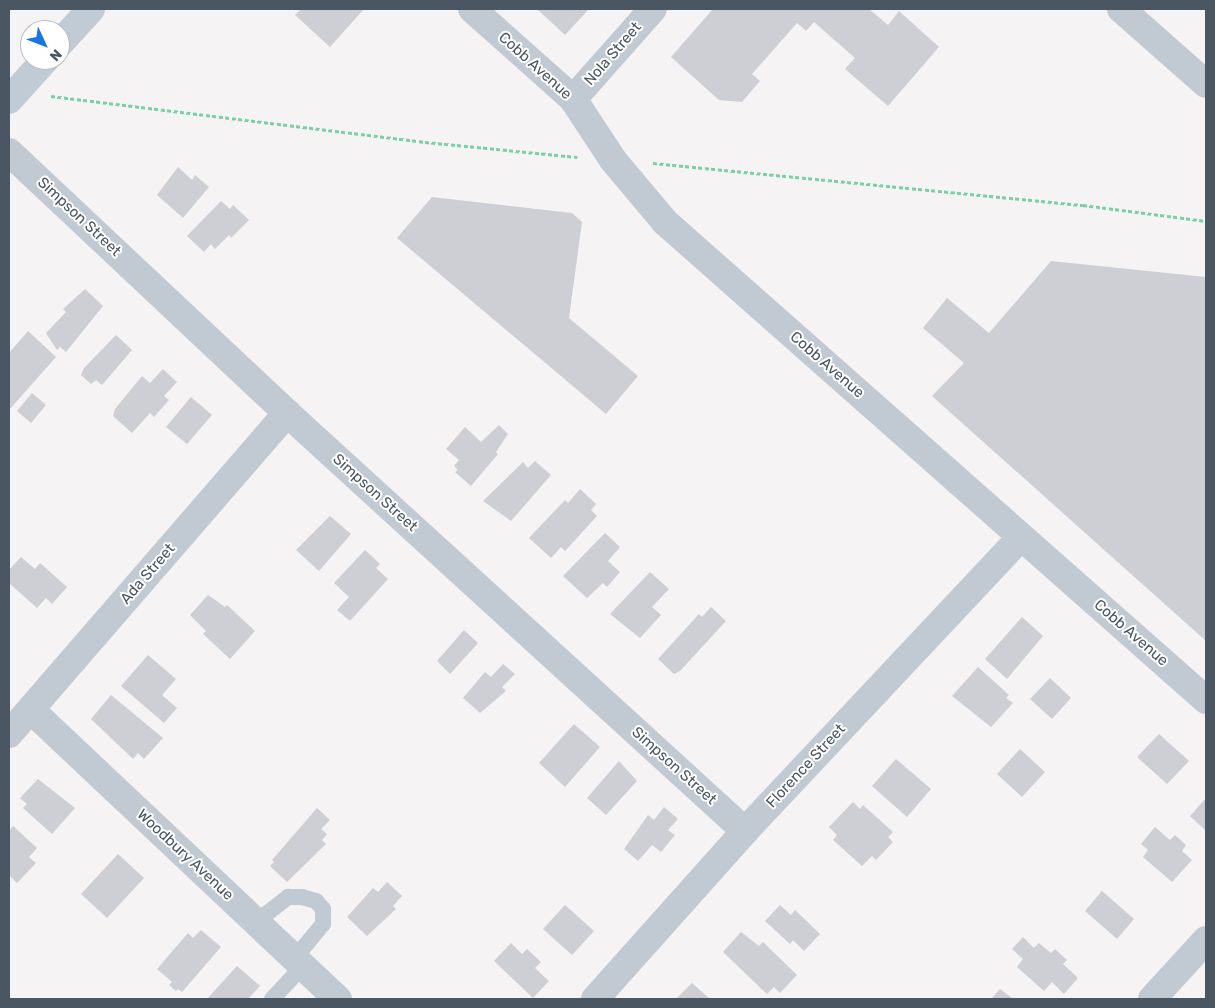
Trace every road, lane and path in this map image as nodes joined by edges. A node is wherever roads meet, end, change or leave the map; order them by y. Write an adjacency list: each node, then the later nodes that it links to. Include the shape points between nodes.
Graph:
1 (90, 9): 5 (street)
2 (472, 9): 8 (street, Cobb Avenue)
3 (653, 9): 8 (street, Nola Street)
4 (1121, 9): 7 (street)
5 (70, 32)
6 (36, 70): 9 (street)
7 (1206, 84)
8 (573, 99): 12 (street, Cobb Avenue, via 613,160 665,222)
9 (9, 100)
10 (9, 152): 11 (street, Simpson Street)
11 (287, 414): 14 (street, Ada Street); 16 (street, Simpson Street)
12 (1021, 537): 13 (street, Cobb Avenue); 16 (street, Florence Street)
13 (1206, 700)
14 (31, 710): 15 (street, Ada Street); 17 (street, Woodbury Avenue)
15 (9, 734)
16 (745, 830): 22 (street, Florence Street)
17 (256, 922): 19 (street, Woodbury Avenue); 19 (lane, via 288,897 302,896 316,901 323,909 323,924)
18 (1206, 940): 23 (street)
19 (299, 962): 20 (lane); 21 (street, Woodbury Avenue)
20 (272, 999)
21 (338, 999)
22 (595, 999)
23 (1152, 999)

